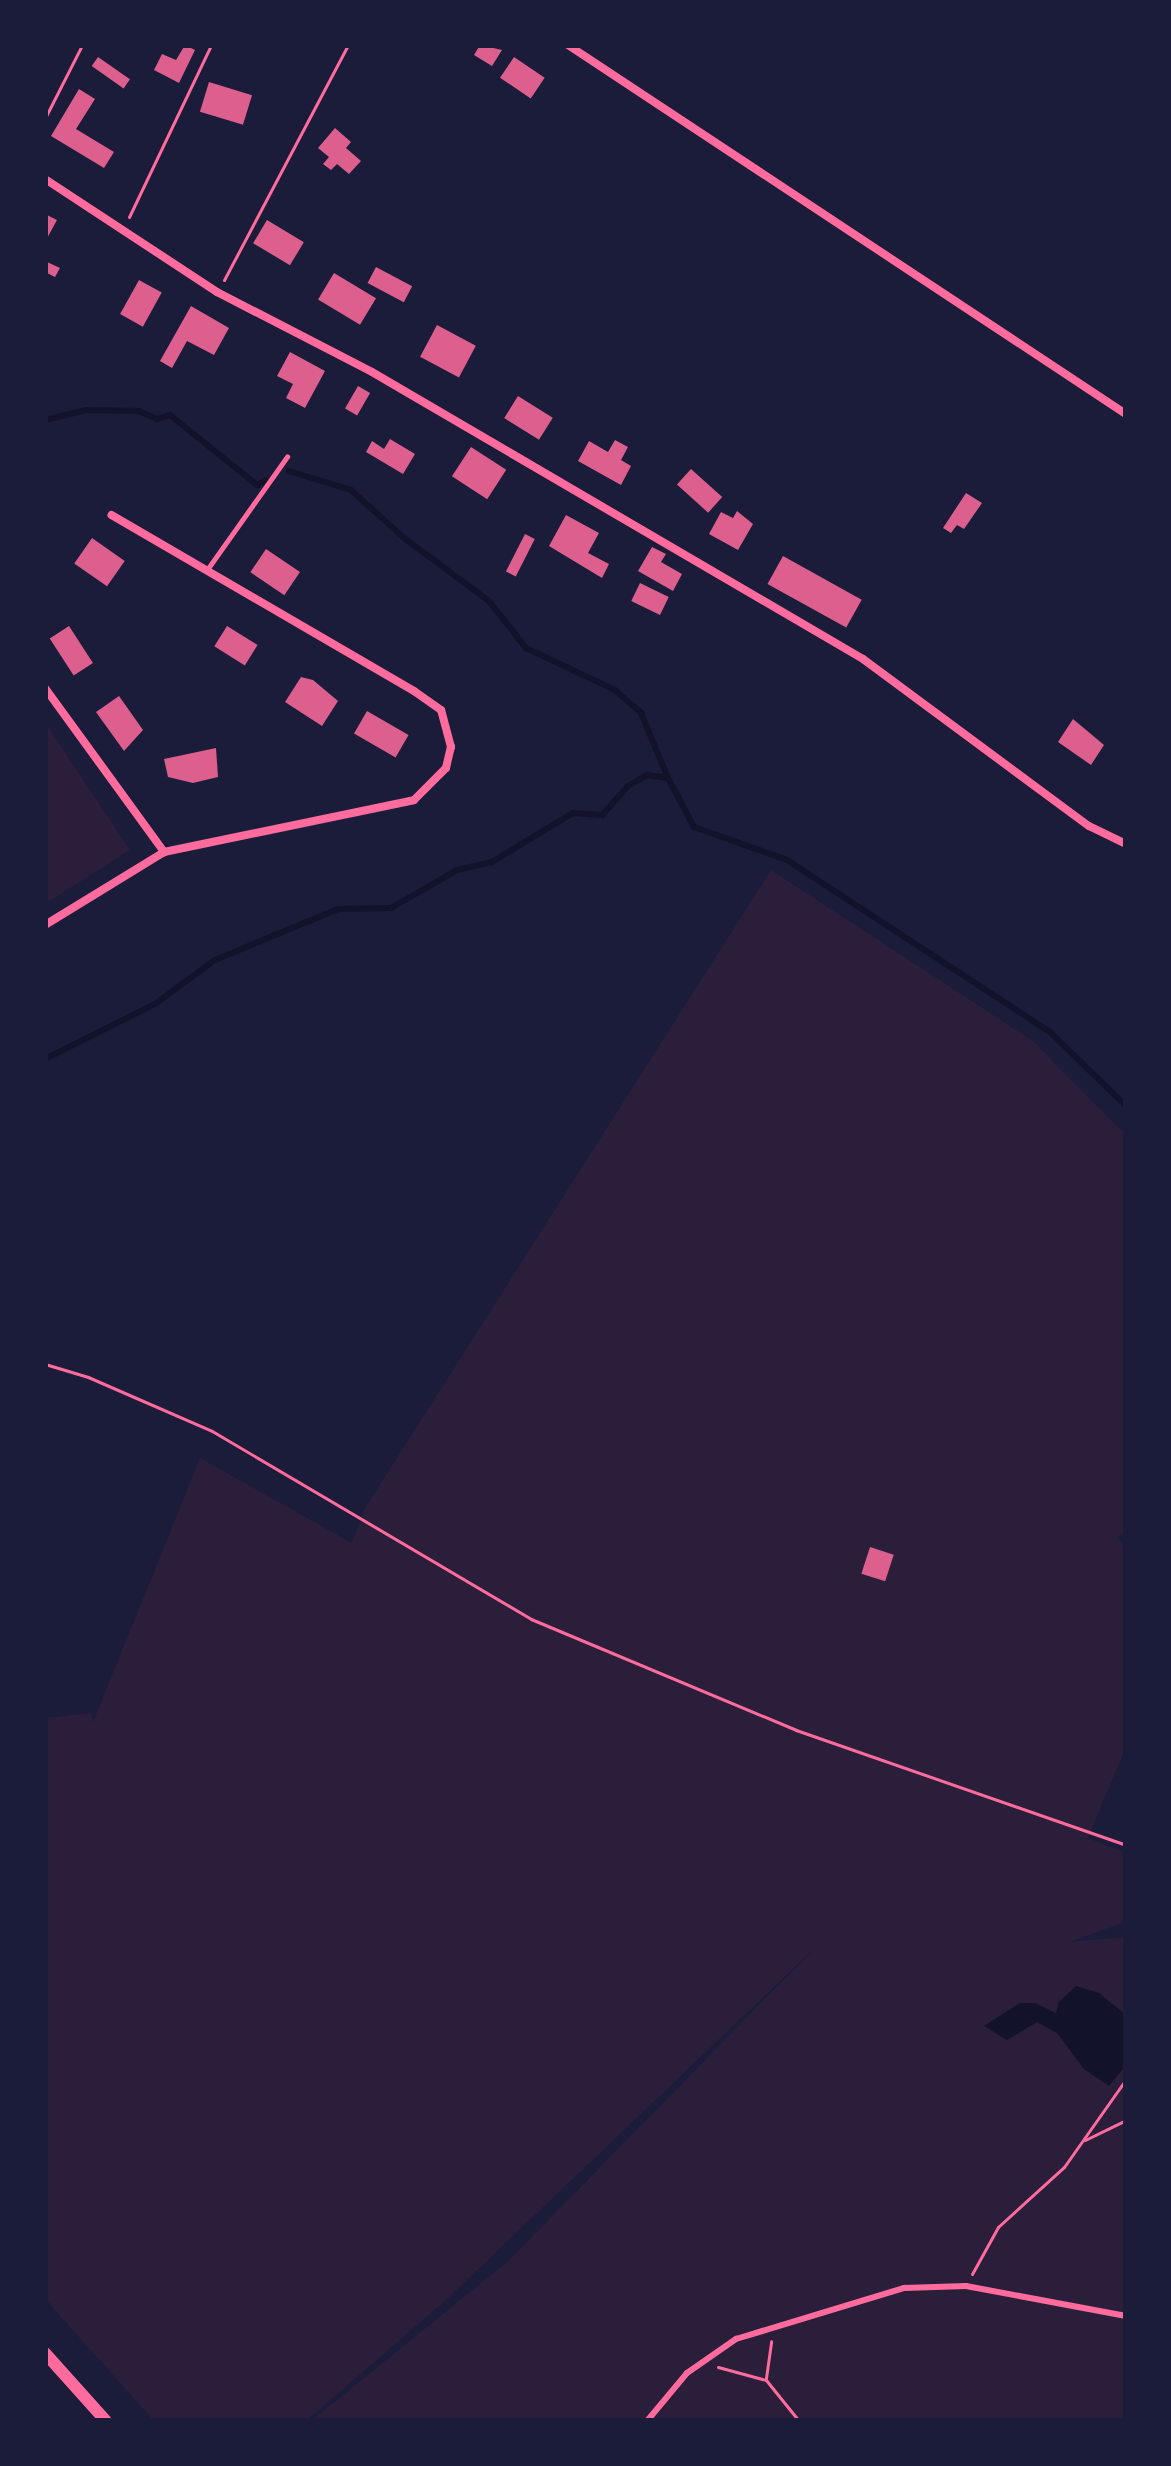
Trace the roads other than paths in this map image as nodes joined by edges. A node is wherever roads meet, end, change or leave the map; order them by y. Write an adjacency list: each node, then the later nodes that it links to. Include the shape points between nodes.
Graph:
1 (568, 45): 3 (street)
2 (45, 178): 8 (street, via 217,292 371,372 863,659 1089,826)
3 (1126, 414)
4 (286, 457): 6 (lane)
5 (112, 515): 6 (street)
6 (209, 567): 9 (street, via 441,710 452,747 446,768 414,800)
7 (45, 688): 9 (street)
8 (1126, 844)
9 (164, 852): 10 (street)
10 (45, 926)
11 (1126, 2316): 14 (street, via 966,2286 904,2288 736,2338 698,2365)
12 (45, 2353): 13 (main road)
13 (106, 2421)
14 (647, 2421)

